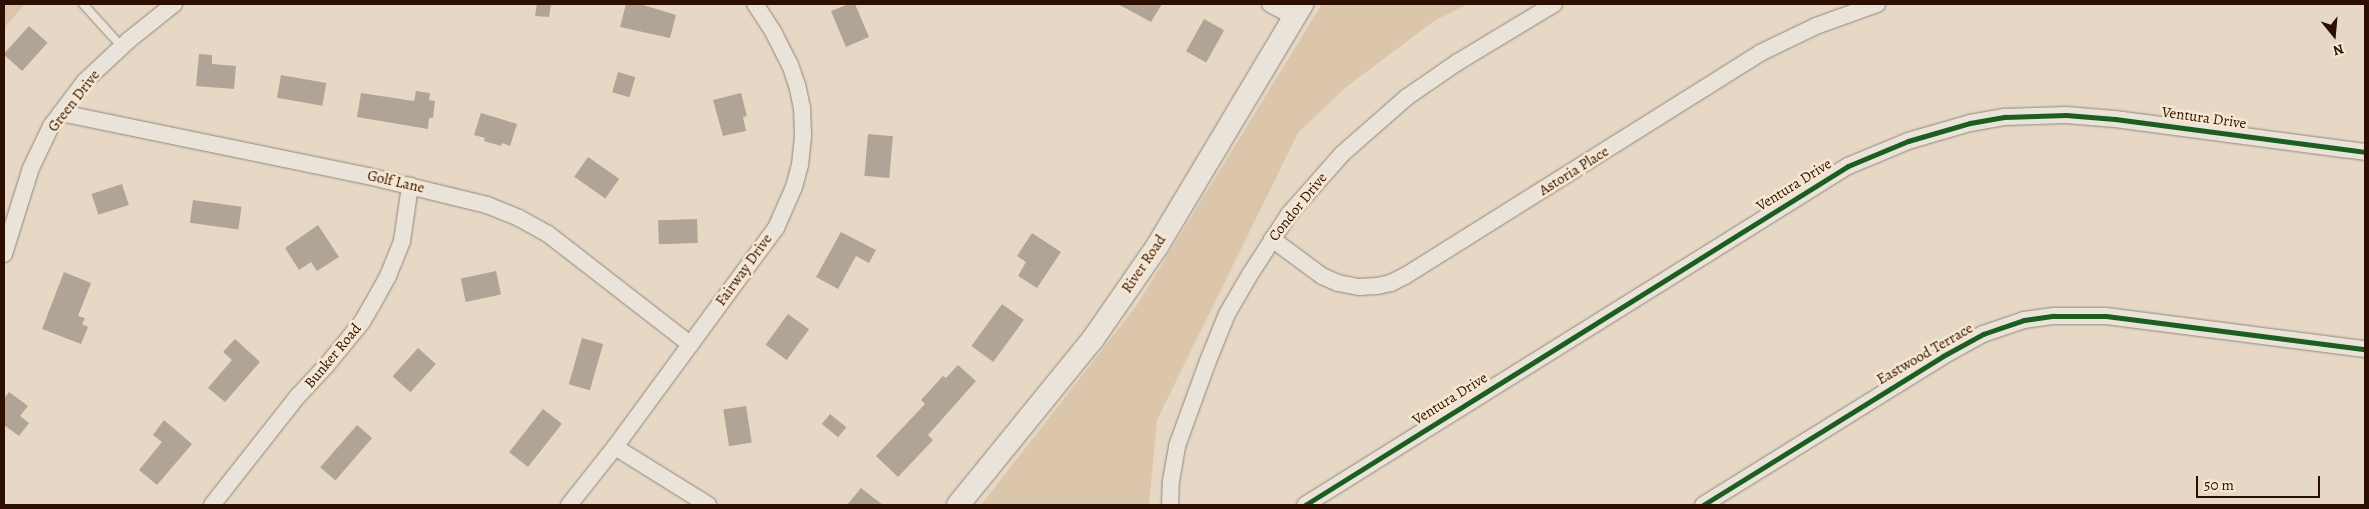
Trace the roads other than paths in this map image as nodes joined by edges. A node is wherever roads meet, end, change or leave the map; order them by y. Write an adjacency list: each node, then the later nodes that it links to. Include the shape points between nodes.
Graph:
1 (83, 4): 8 (lane)
2 (174, 4): 8 (street, Green Drive)
3 (755, 4): 14 (street, Fairway Drive, via 774,33 797,85 802,108 800,165 789,201 776,228)
4 (1270, 4): 7 (street)
5 (1554, 4): 12 (street, Condor Drive, via 1458,62 1406,97 1370,127 1289,214)
6 (1877, 4): 12 (street, Astoria Place, via 1816,26 1760,53 1391,283 1359,287 1338,283 1322,276)
7 (1298, 10): 20 (street, River Road, via 1152,253 1093,338)
8 (122, 47): 9 (street, Green Drive, via 85,81)
9 (61, 113): 11 (street, Golf Lane); 13 (street, Green Drive, via 51,126 31,168)
10 (2365, 152): 22 (street, Ventura Drive, via 2066,115 2004,117 1908,141 1848,166)
11 (410, 186): 14 (street, Golf Lane, via 487,205 548,234); 17 (street, Bunker Road, via 402,241 388,276 362,322 297,397)
12 (1272, 239): 21 (street, Condor Drive, via 1227,314 1198,387 1177,446)
13 (4, 254)
14 (690, 344): 16 (street, Fairway Drive)
15 (2365, 349): 23 (street, Eastwood Terrace, via 2106,316 2054,316 2024,320 1983,334 1943,356)
16 (615, 447): 18 (street, Fairway Drive); 19 (street)
17 (212, 505)
18 (569, 505)
19 (708, 505)
20 (958, 505)
21 (1170, 505)
22 (1305, 505)
23 (1703, 505)

